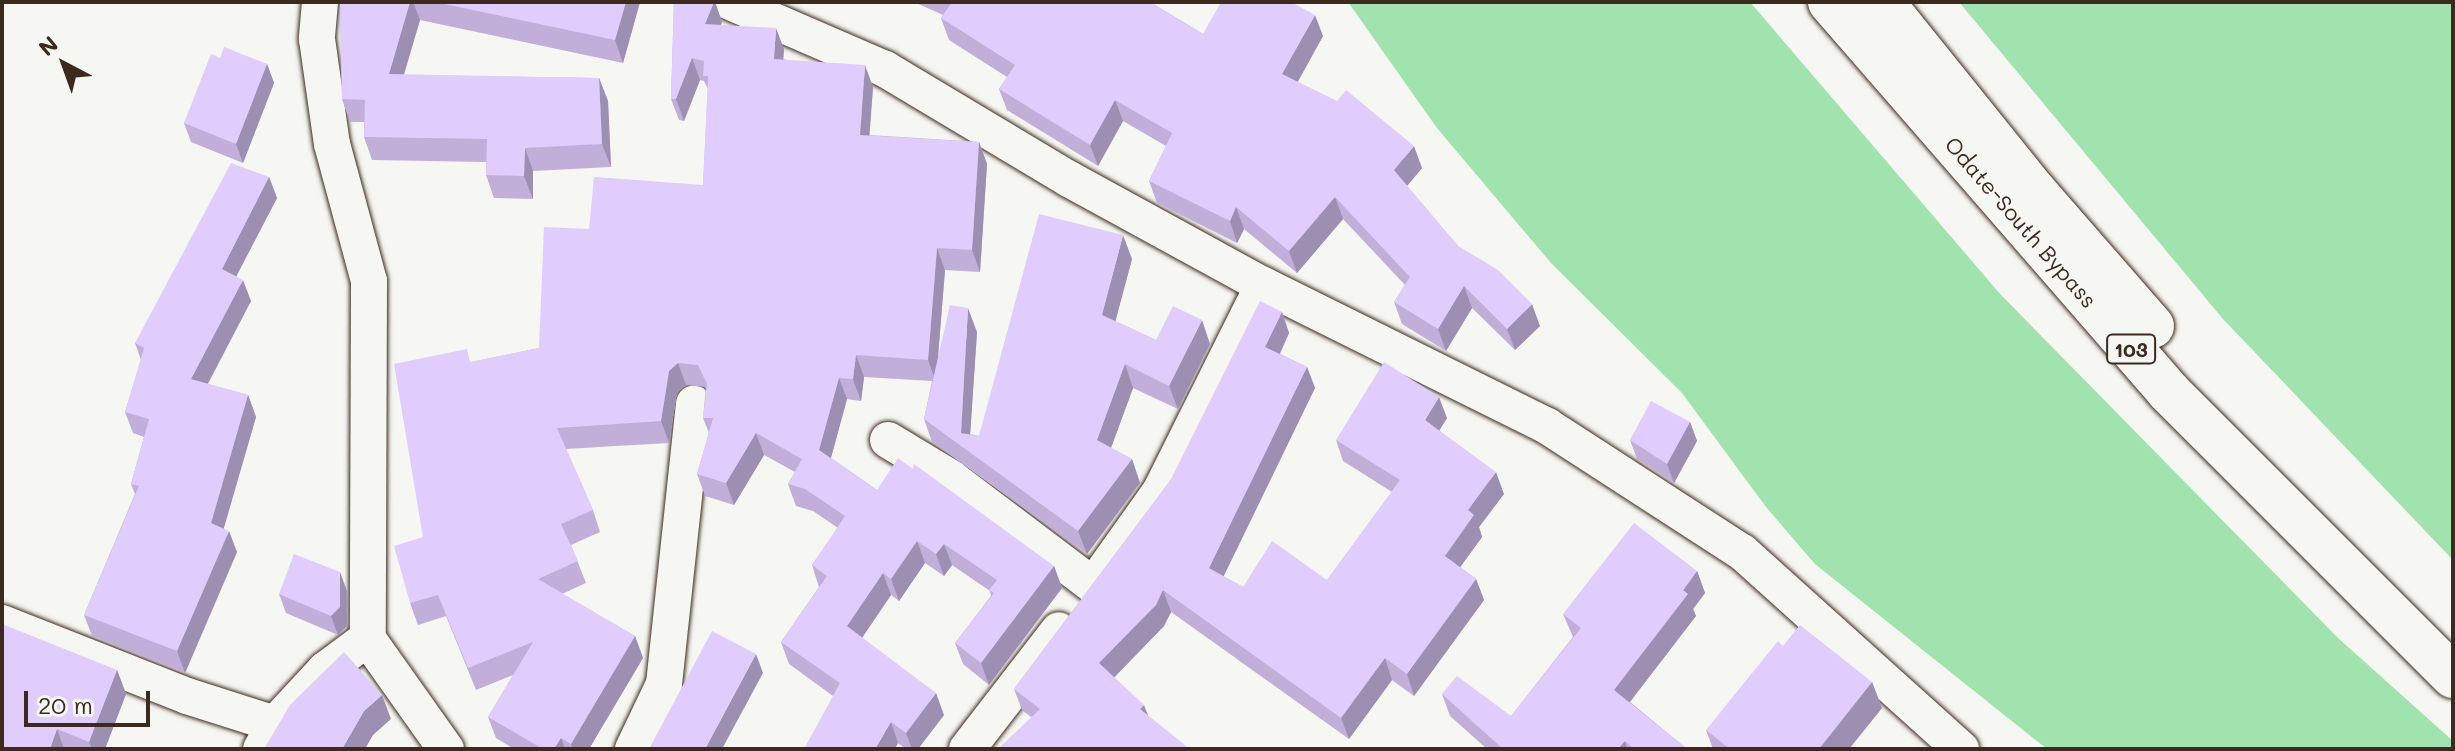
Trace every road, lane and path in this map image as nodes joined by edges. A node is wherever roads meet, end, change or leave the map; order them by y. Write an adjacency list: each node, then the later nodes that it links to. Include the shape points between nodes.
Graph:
1 (320, 2): 10 (street, via 317,39 332,144 369,281)
2 (730, 2): 5 (street, via 885,69 1069,179)
3 (1830, 2): 12 (highway, Odate-South Bypass / 103, via 2169,392)
4 (1882, 2): 11 (highway, Odate-South Bypass / 103, via 2035,192 2192,372)
5 (1263, 285): 8 (street, via 1161,490); 17 (street, via 1547,426 1742,552)
6 (694, 404): 15 (street, via 664,684)
7 (888, 440): 8 (street, via 951,478)
8 (1094, 586): 16 (street)
9 (2, 623): 13 (street, via 187,696)
10 (368, 639): 13 (street, via 325,670); 14 (street)
11 (2453, 650)
12 (2453, 676)
13 (268, 736)
14 (446, 749)
15 (633, 749)
16 (967, 749)
17 (1961, 749)

